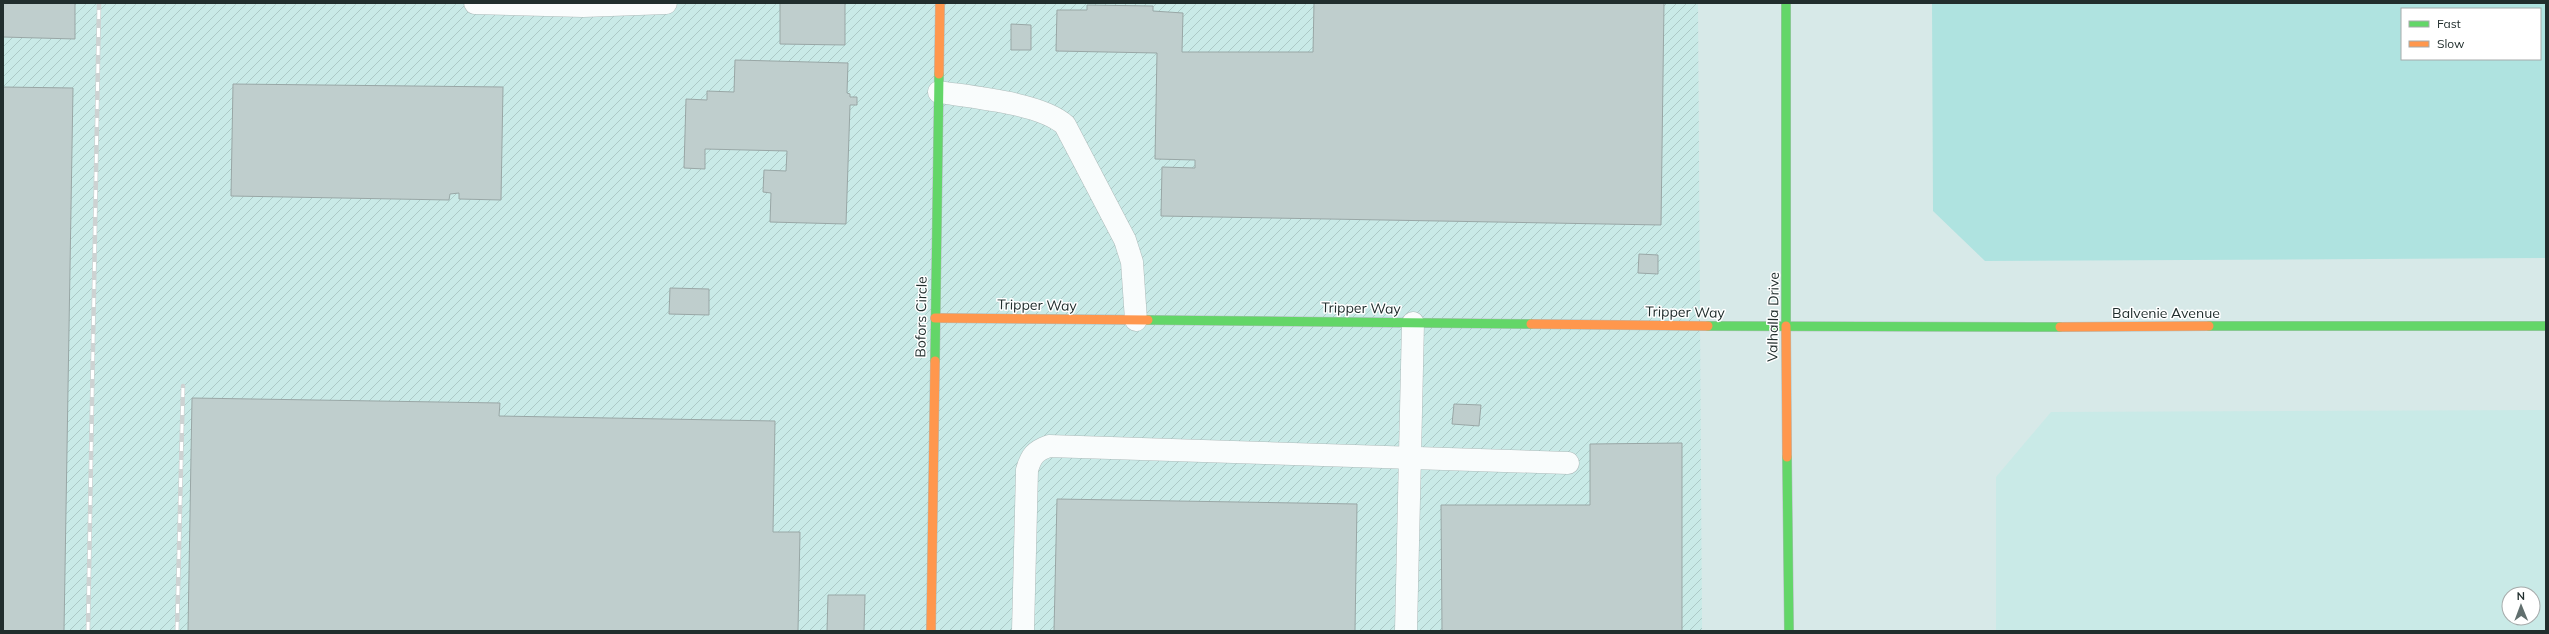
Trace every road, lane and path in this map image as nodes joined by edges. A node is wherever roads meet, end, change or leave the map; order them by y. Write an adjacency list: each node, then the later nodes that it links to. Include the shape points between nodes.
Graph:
1 (475, 3): 2 (lane, via 583,6)
2 (666, 3)
3 (940, 3): 5 (street, Bofors Circle)
4 (1786, 3): 10 (street, Valhalla Drive)
5 (939, 92): 6 (street, Bofors Circle); 7 (lane, via 997,101 1057,118 1065,125 1126,240 1132,262)
6 (936, 318): 7 (street, Tripper Way); 13 (street, Bofors Circle)
7 (1136, 320): 8 (street, Tripper Way)
8 (1413, 323): 10 (street, Tripper Way); 11 (lane)
9 (2546, 326): 10 (street, Balvenie Avenue)
10 (1787, 327): 16 (street, Valhalla Drive, via 1785,429)
11 (1409, 458): 12 (lane); 14 (lane, via 1049,446 1039,449 1031,457 1028,470); 15 (lane)
12 (1568, 463)
13 (931, 631)
14 (1023, 631)
15 (1406, 631)
16 (1789, 631)

